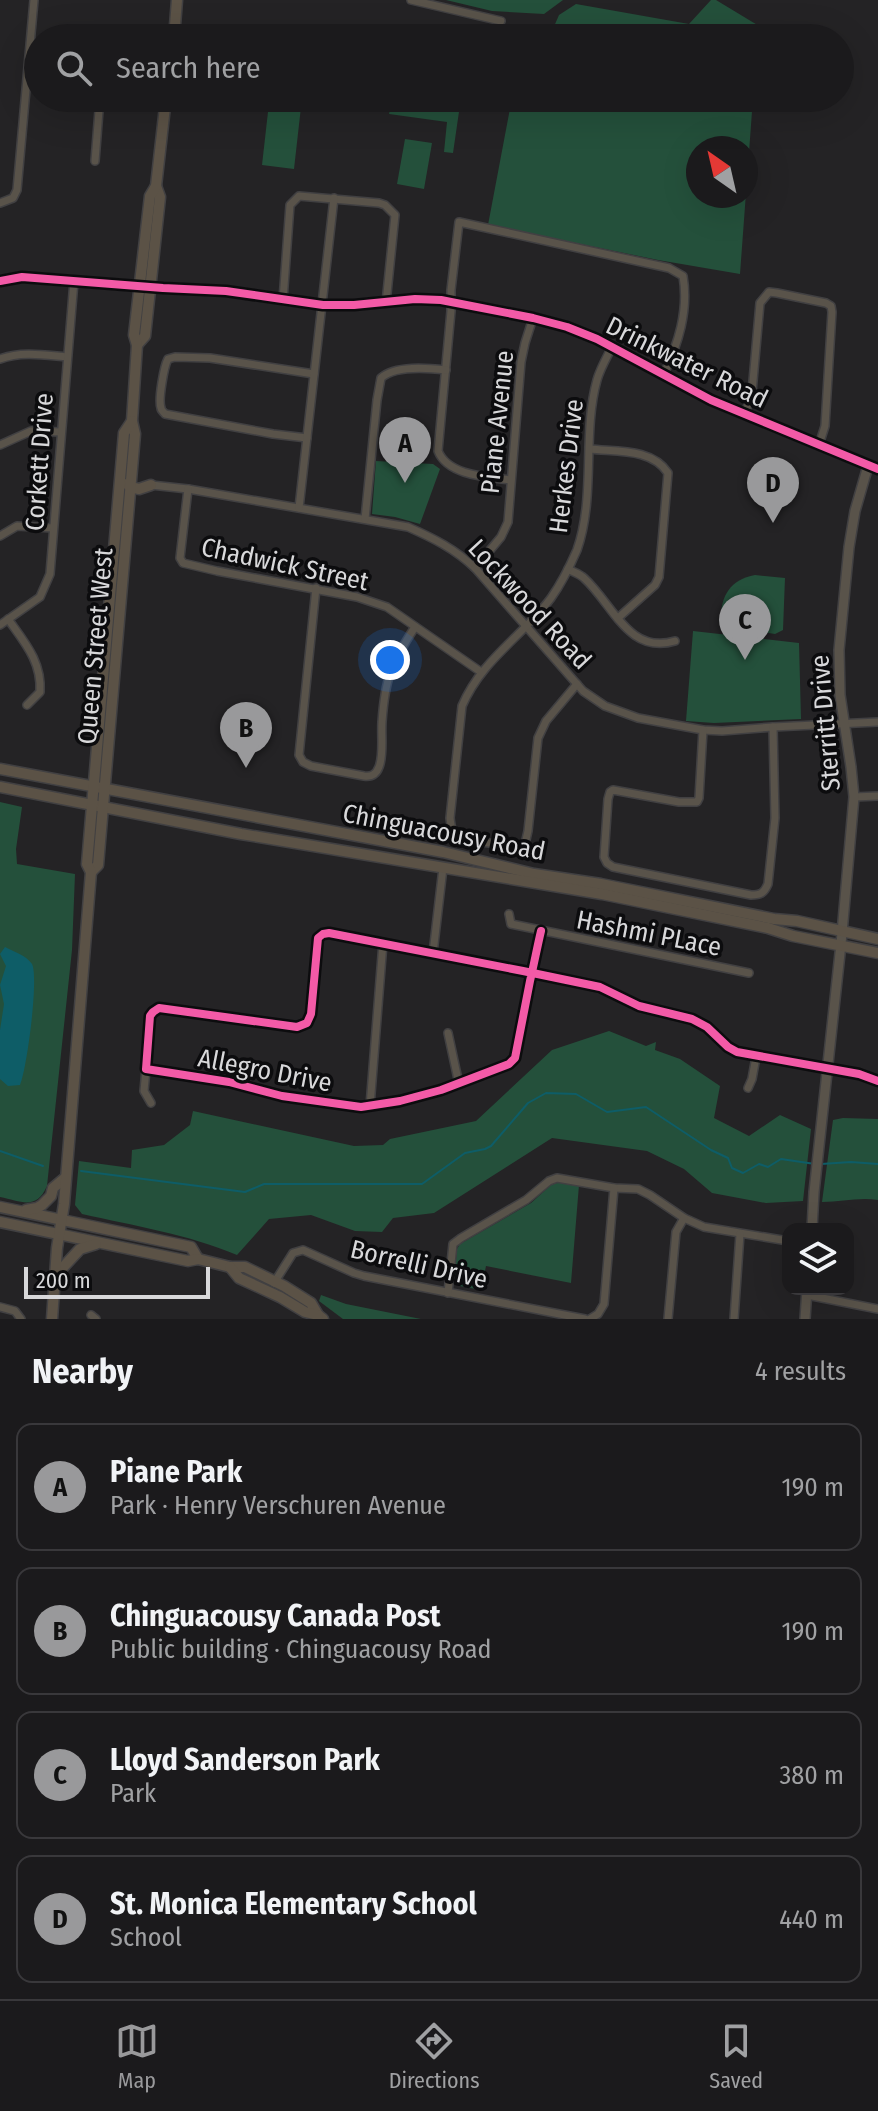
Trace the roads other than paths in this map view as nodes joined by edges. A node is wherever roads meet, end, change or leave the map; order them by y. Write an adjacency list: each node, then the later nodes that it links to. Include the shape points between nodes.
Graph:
1 (34, 0): 5 (street)
2 (177, 0): 6 (main road)
3 (411, 0): 4 (street)
4 (501, 21)
5 (34, 24)
6 (175, 24)
7 (26, 112): 12 (street, via 17,190)
8 (99, 112): 10 (street)
9 (164, 112): 15 (main road, Queen Street West, via 156,186 150,196)
10 (95, 161)
11 (334, 198): 16 (street, via 299,196 290,205); 18 (street, via 379,203 395,215); 19 (street)
12 (0, 203)
13 (0, 281): 14 (street, Drinkwater Road)
14 (74, 281): 15 (street, Drinkwater Road); 22 (street, Corkett Drive)
15 (146, 286): 16 (street, Drinkwater Road); 28 (main road, Queen Street West, via 134,335)
16 (283, 300): 19 (street, Drinkwater Road)
17 (451, 302): 18 (street, Drinkwater Road); 20 (street, Drinkwater Road); 24 (street); 26 (street, via 459,222 669,268 683,276 684,309)
18 (386, 303): 19 (street, Drinkwater Road)
19 (323, 305): 25 (street)
20 (533, 318): 21 (street, Drinkwater Road); 37 (street, Piane Avenue, via 521,362)
21 (612, 347): 26 (street, Drinkwater Road); 34 (street, Herkes Drive, via 597,379)
22 (67, 357): 23 (street, via 33,353); 29 (street, Corkett Drive)
23 (0, 359)
24 (446, 370): 37 (street, via 438,451 442,459 479,475); 42 (street, via 425,367 381,378)
25 (314, 374): 31 (street); 31 (street, via 210,358 175,357 164,364 160,404 165,414)
26 (664, 374): 27 (street, Drinkwater Road)
27 (745, 414): 33 (street, Drinkwater Road); 33 (street, via 764,297 769,292 826,303 832,312 825,426)
28 (132, 421): 30 (main road, Queen Street West); 35 (main road, Queen Street West)
29 (61, 432): 32 (street, via 31,431); 43 (street, Corkett Drive)
30 (124, 433): 39 (main road, via 124,480); 48 (main road, Queen Street West)
31 (307, 438): 41 (street)
32 (0, 445)
33 (819, 445): 36 (street, Drinkwater Road)
34 (590, 449): 46 (street, Herkes Drive, via 586,512); 49 (street, via 640,454 656,460 668,473 659,577)
35 (134, 450): 38 (main road, via 134,472); 39 (main road, Queen Street West)
36 (873, 468): 59 (street, Sterritt Drive, via 851,532 844,589 838,679)
37 (511, 480): 45 (street, Piane Avenue, via 508,522)
38 (151, 485): 39 (main road); 40 (street, Lockwood Road)
39 (130, 487): 48 (main road, Queen Street West)
40 (188, 489): 41 (street, Lockwood Road); 47 (street, Chadwick Street, via 183,563)
41 (299, 508): 42 (street, Lockwood Road)
42 (365, 519): 45 (street, Lockwood Road, via 434,538)
43 (53, 528): 44 (street, via 17,526); 50 (street, Corkett Drive, via 46,585 40,597)
44 (0, 536)
45 (475, 568): 52 (street, Lockwood Road)
46 (568, 569): 49 (street, via 583,578); 52 (street, Herkes Drive)
47 (316, 588): 53 (street, Chadwick Street, via 387,607); 53 (street, via 299,755 311,766 375,774 390,668)
48 (114, 610): 64 (main road, Queen Street West)
49 (618, 618): 54 (street, via 636,638)
50 (8, 619): 51 (street, Corkett Drive); 57 (street, via 41,676 40,692)
51 (0, 625)
52 (526, 625): 55 (street, Herkes Drive); 56 (street, Lockwood Road)
53 (415, 627): 55 (street, Chadwick Street)
54 (675, 641)
55 (481, 672): 56 (street, Herkes Drive, via 462,706 451,826 458,836 518,847 527,841 538,738)
56 (577, 684): 61 (street, Lockwood Road, via 595,700 638,718)
57 (27, 705)
58 (878, 722): 59 (street, Lockwood Road)
59 (843, 724): 60 (street, Lockwood Road); 66 (street, Sterritt Drive)
60 (773, 727): 61 (street, Lockwood Road); 61 (street, via 775,818 768,884 760,895 613,867 604,857 613,790 697,802)
61 (703, 730)
62 (0, 769): 64 (main road, Chinguacousy Road)
63 (0, 787): 67 (main road, Chinguacousy Road)
64 (100, 788): 67 (main road, Queen Street West); 71 (main road, Chinguacousy Road)
65 (878, 796): 66 (street)
66 (854, 797): 71 (street, Sterritt Drive)
67 (98, 806): 68 (main road, Chinguacousy Road); 88 (main road, Queen Street West, via 87,864 91,872)
68 (443, 868): 74 (main road, Chinguacousy Road, via 602,894); 75 (street)
69 (509, 914): 70 (street, Hashmi PLace, via 511,924)
70 (541, 931): 77 (street, Hashmi PLace); 78 (street, Hashmi PLace)
71 (842, 931): 72 (main road, Chinguacousy Road); 74 (street, Sterritt Drive)
72 (878, 939)
73 (383, 943): 75 (street, Allegro Drive); 82 (street, Allegro Drive, via 320,935 311,1014 302,1026 156,1009 150,1016); 87 (street)
74 (841, 944): 76 (main road, Chinguacousy Road); 81 (street, Sterritt Drive)
75 (433, 953): 77 (street, Allegro Drive)
76 (878, 953)
77 (532, 973): 80 (street, Allegro Drive, via 600,987 639,1006 692,1019 732,1050); 84 (street, Allegro Drive, via 515,1058)
78 (749, 973)
79 (448, 1033): 84 (street)
80 (756, 1057): 81 (street, Allegro Drive); 85 (street)
81 (827, 1068): 83 (street, Allegro Drive); 95 (street, Sterritt Drive)
82 (146, 1069): 86 (street, via 144,1091); 87 (street, Allegro Drive, via 322,1103)
83 (878, 1081)
84 (459, 1084): 87 (street, Allegro Drive)
85 (748, 1088)
86 (151, 1103)
87 (370, 1106)
88 (65, 1178): 91 (main road, via 37,1208); 93 (main road, Queen Street West)
89 (614, 1188): 92 (street, via 638,1189); 103 (street, via 563,1178 549,1181 453,1244); 111 (street, Borrelli Drive, via 604,1304)
90 (0, 1207): 91 (main road)
91 (16, 1210): 93 (main road)
92 (684, 1218): 96 (street); 112 (street, via 676,1232)
93 (61, 1220): 97 (main road, Queen Street West); 100 (main road, via 191,1247)
94 (0, 1222): 97 (main road)
95 (812, 1223)
96 (740, 1234): 98 (street); 113 (street)
97 (59, 1235): 99 (main road); 101 (main road, Queen Street West)
98 (782, 1240)
99 (109, 1245): 100 (main road); 101 (main road, via 80,1249)
100 (198, 1259): 102 (main road)
101 (55, 1276): 110 (main road, Queen Street West)
102 (272, 1287): 103 (street, Borrelli Drive, via 293,1253 303,1250 354,1273); 108 (main road)
103 (448, 1293): 111 (street, Borrelli Drive)
104 (807, 1295): 114 (street)
105 (820, 1295): 107 (street)
106 (0, 1307): 109 (street)
107 (878, 1309)
108 (320, 1317)
109 (21, 1319)
110 (52, 1319)
111 (587, 1319)
112 (668, 1319)
113 (734, 1319)
114 (805, 1319)

